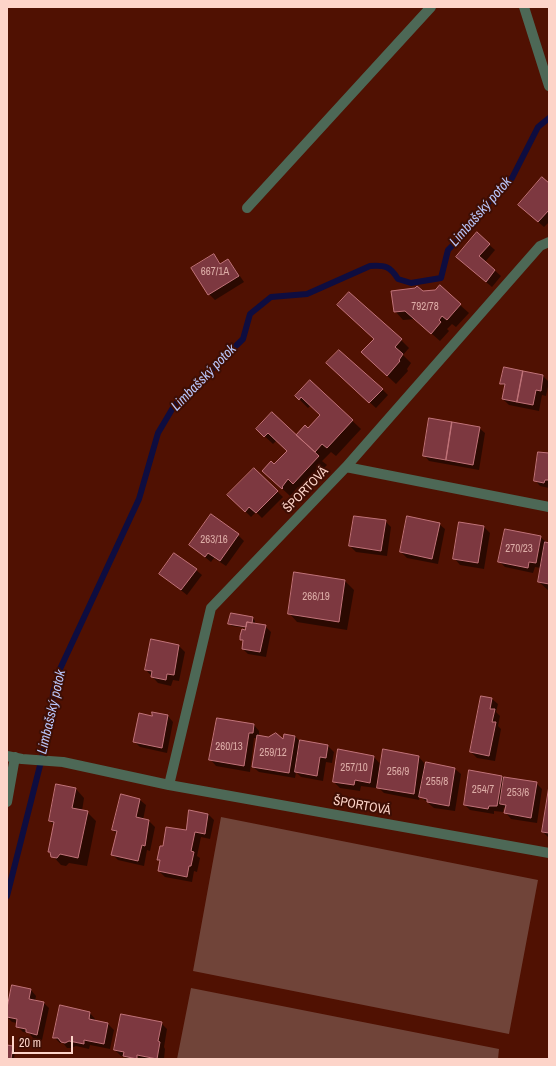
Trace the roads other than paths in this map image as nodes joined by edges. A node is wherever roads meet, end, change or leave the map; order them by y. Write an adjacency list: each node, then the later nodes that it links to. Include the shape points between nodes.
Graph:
1 (431, 7): 4 (street)
2 (524, 7): 3 (street)
3 (549, 86)
4 (247, 208)
5 (549, 242): 6 (street, ŠPORTOVÁ, via 540,246)
6 (346, 467): 7 (street, ŠPORTOVÁ); 9 (street, ŠPORTOVÁ, via 211,608)
7 (549, 507)
8 (15, 757): 9 (street, ŠPORTOVÁ, via 63,762); 10 (street)
9 (169, 785): 11 (street, ŠPORTOVÁ)
10 (7, 802)
11 (549, 853)

